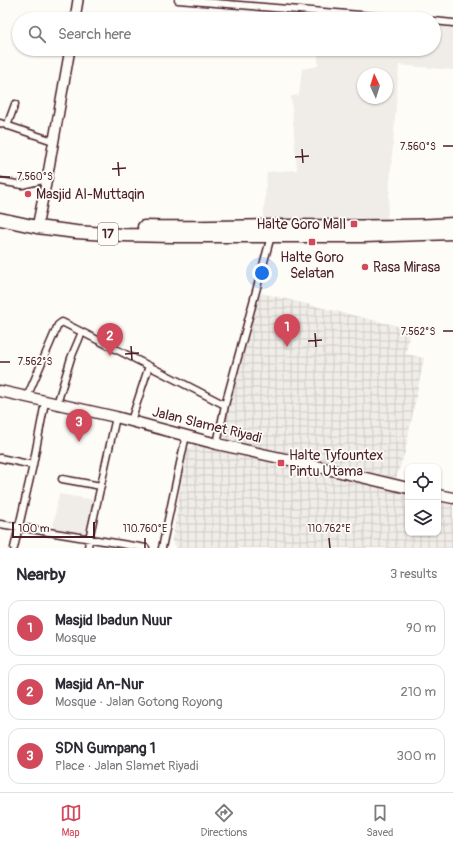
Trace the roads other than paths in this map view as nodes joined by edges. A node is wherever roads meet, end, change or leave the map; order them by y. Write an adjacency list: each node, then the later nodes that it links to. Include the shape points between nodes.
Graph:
1 (78, 0): 4 (street)
2 (178, 0): 3 (street)
3 (188, 0): 5 (street)
4 (76, 12)
5 (327, 12)
6 (441, 22): 7 (street)
7 (453, 23)
8 (69, 56): 12 (street)
9 (15, 104): 11 (street)
10 (0, 123): 11 (street)
11 (7, 126): 12 (street)
12 (53, 140): 13 (street)
13 (47, 179): 14 (street, via 22,185); 17 (street)
14 (0, 181)
15 (0, 212): 17 (highway, 17)
16 (0, 219): 17 (highway, 17)
17 (38, 223): 19 (highway, 17, via 218,227)
18 (453, 224): 19 (highway, 17)
19 (270, 231): 20 (highway, 17, via 378,236); 27 (street)
20 (453, 233)
21 (82, 332): 22 (street); 24 (street, via 64,322 58,324); 26 (street)
22 (150, 366): 27 (street); 29 (street)
23 (0, 391): 24 (main road, Jalan Slamet Riyadi)
24 (27, 397): 25 (main road, Jalan Slamet Riyadi)
25 (45, 402): 26 (main road, Jalan Slamet Riyadi); 33 (street)
26 (57, 404): 28 (main road, Jalan Slamet Riyadi)
27 (225, 405): 31 (street)
28 (116, 417): 29 (main road, Jalan Slamet Riyadi); 35 (street)
29 (131, 421): 30 (main road, Jalan Slamet Riyadi)
30 (186, 435): 31 (main road, Jalan Slamet Riyadi); 45 (street)
31 (217, 444): 36 (main road, Jalan Slamet Riyadi)
32 (0, 458): 33 (street)
33 (33, 465): 40 (street)
34 (62, 479): 35 (street)
35 (101, 486): 41 (street)
36 (405, 487)
37 (441, 496): 38 (main road)
38 (453, 498)
39 (0, 524): 40 (street)
40 (18, 527): 41 (street); 42 (street)
41 (89, 538): 43 (street); 44 (street)
42 (14, 548)
43 (88, 548)
44 (146, 548)
45 (162, 548)

